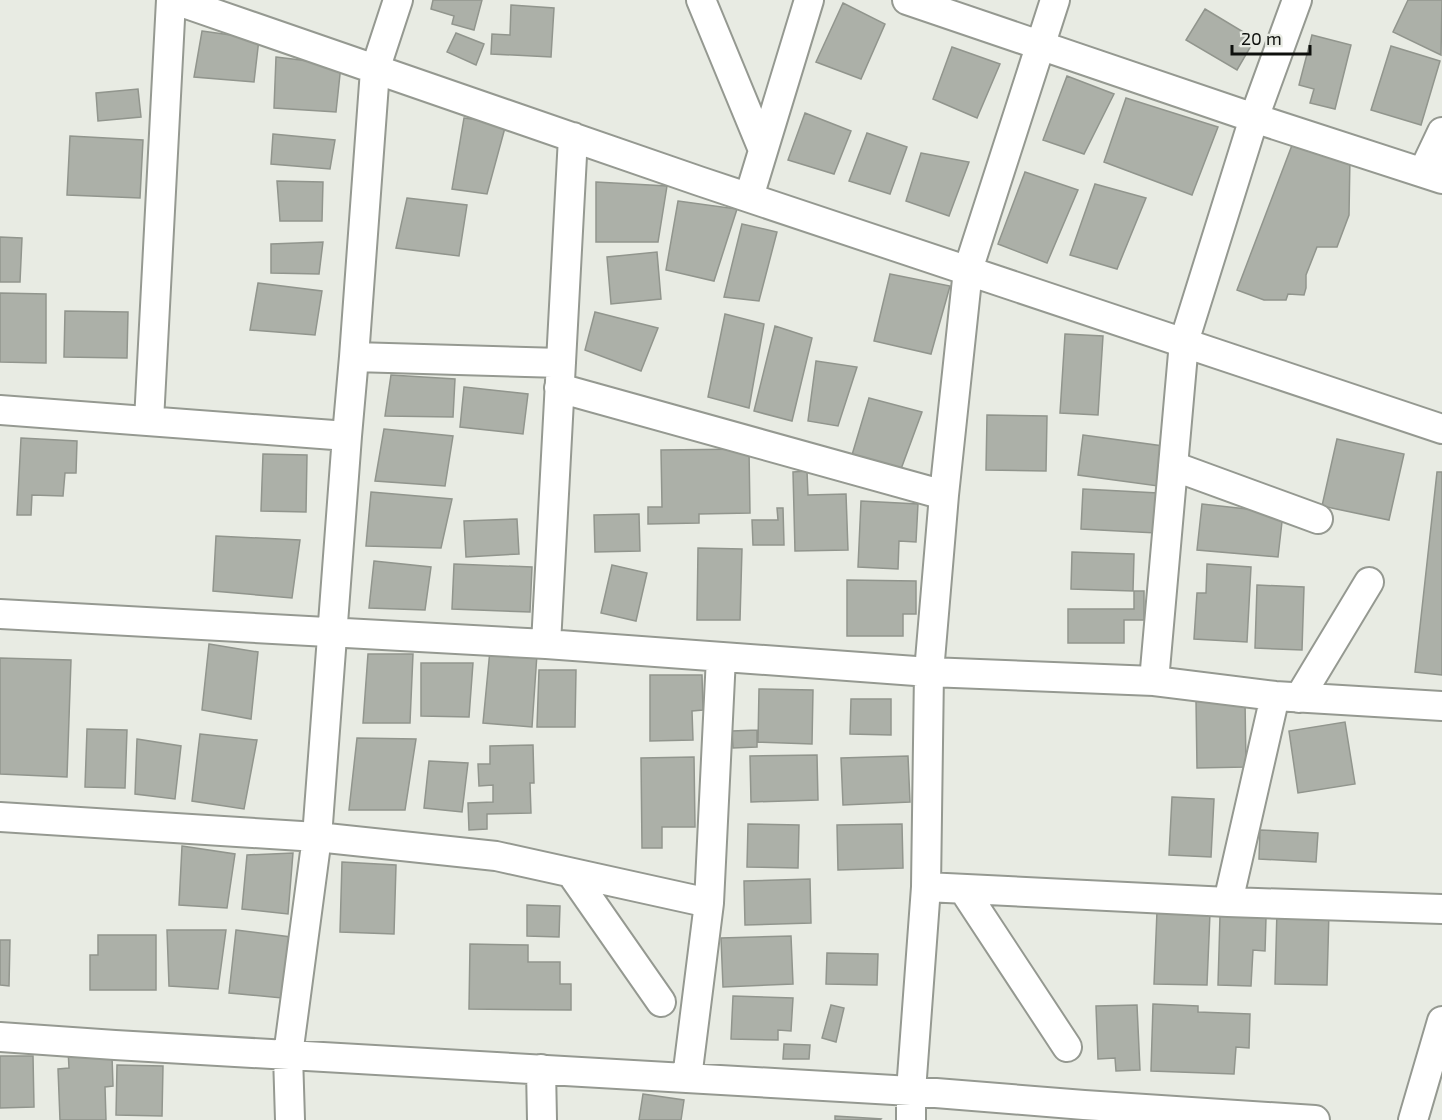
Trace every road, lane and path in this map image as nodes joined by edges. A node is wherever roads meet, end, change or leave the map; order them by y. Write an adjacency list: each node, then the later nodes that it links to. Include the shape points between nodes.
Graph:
1 (398, 0): 9 (street)
2 (700, 0): 13 (street)
3 (809, 0): 13 (street)
4 (907, 0): 8 (street)
5 (1055, 0): 8 (street)
6 (1297, 0): 10 (street)
7 (185, 2): 9 (street); 21 (street)
8 (1040, 45): 10 (street); 16 (street)
9 (375, 70): 12 (street); 18 (street)
10 (1254, 118): 14 (street); 17 (street)
11 (1442, 132): 14 (street)
12 (573, 137): 15 (street); 19 (street)
13 (764, 150): 15 (street)
14 (1433, 176)
15 (749, 197): 16 (street)
16 (968, 270): 17 (street); 25 (street)
17 (1184, 342): 22 (street); 24 (street)
18 (354, 357): 19 (street); 23 (street)
19 (560, 376): 25 (street); 30 (street)
20 (0, 410): 21 (street)
21 (149, 421): 23 (street)
22 (1442, 429)
23 (347, 436): 29 (street)
24 (1173, 466): 26 (street); 33 (street)
25 (944, 495): 32 (street)
26 (1317, 519)
27 (1369, 582): 34 (street)
28 (0, 614): 29 (street)
29 (332, 632): 30 (street); 37 (street)
30 (546, 644): 31 (street)
31 (721, 657): 32 (street); 42 (street)
32 (928, 672): 33 (street); 39 (street)
33 (1154, 681): 34 (street)
34 (1287, 697): 35 (street); 41 (street)
35 (1442, 706)
36 (0, 816): 37 (street)
37 (317, 837): 38 (street, via 496,856); 48 (street)
38 (571, 873): 42 (street); 44 (street)
39 (927, 887): 40 (street); 51 (street)
40 (963, 889): 41 (street); 47 (street)
41 (1228, 902): 43 (street)
42 (709, 903): 50 (street)
43 (1442, 909)
44 (661, 1002)
45 (1442, 1021): 56 (street)
46 (0, 1037): 48 (street)
47 (1067, 1047)
48 (288, 1055): 49 (street); 52 (street)
49 (541, 1069): 50 (street); 53 (street)
50 (687, 1078): 51 (street)
51 (911, 1090): 54 (street); 55 (street)
52 (290, 1120)
53 (542, 1120)
54 (911, 1120)
55 (1315, 1120)
56 (1413, 1120)

